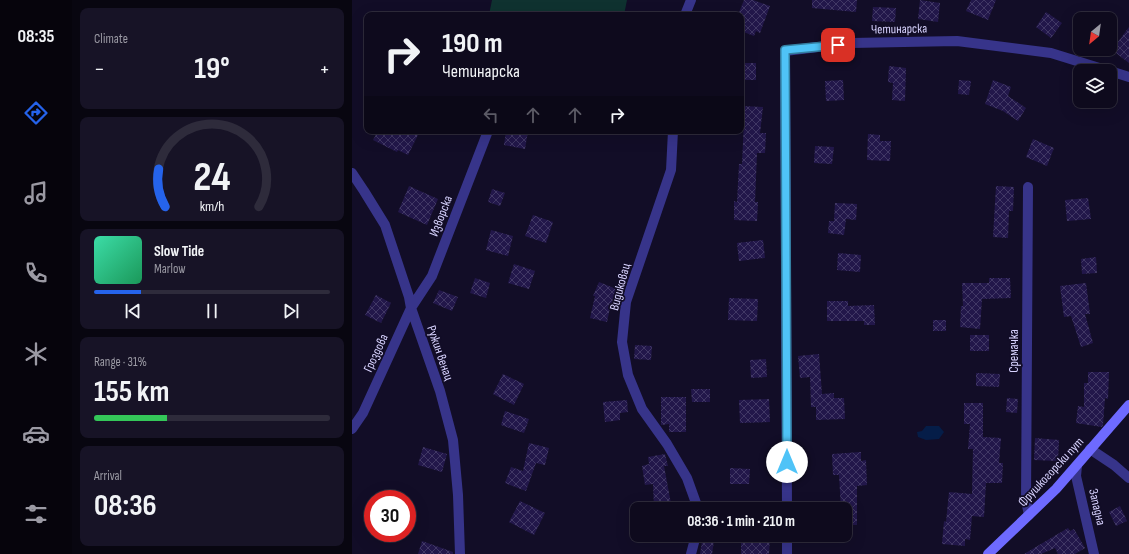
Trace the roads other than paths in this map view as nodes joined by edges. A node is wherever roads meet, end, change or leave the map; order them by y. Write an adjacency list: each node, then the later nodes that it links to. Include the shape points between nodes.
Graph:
1 (690, 0): 2 (street)
2 (686, 12)
3 (1087, 64): 17 (street, Четинарска, via 1051,53 957,41 851,43 785,50)
4 (1117, 73): 5 (street, Четинарска)
5 (1129, 77)
6 (487, 134): 10 (street, Изворска, via 432,276)
7 (673, 134): 16 (street, Видиковац, via 671,170 626,302 622,342 628,376 642,409 687,478)
8 (352, 173): 10 (street, Ружин венац, via 385,225)
9 (1028, 187): 18 (street, Сремачка, via 1026,501)
10 (411, 308): 12 (street, Гроздова, via 363,413); 21 (street, Ружин венац, via 440,391 453,440)
11 (1129, 405): 13 (street, Фрушкогорски пут)
12 (352, 429)
13 (1090, 449): 14 (street, Фрушкогорски пут); 15 (street)
14 (1077, 466): 18 (street, Фрушкогорски пут); 25 (street, Западна, via 1076,476)
15 (1129, 478)
16 (696, 502)
17 (787, 502)
18 (1029, 515): 24 (street, Фрушкогорски пут)
19 (694, 542): 22 (street)
20 (787, 542): 23 (street)
21 (460, 554)
22 (690, 554)
23 (787, 554)
24 (988, 554)
25 (1094, 554)

